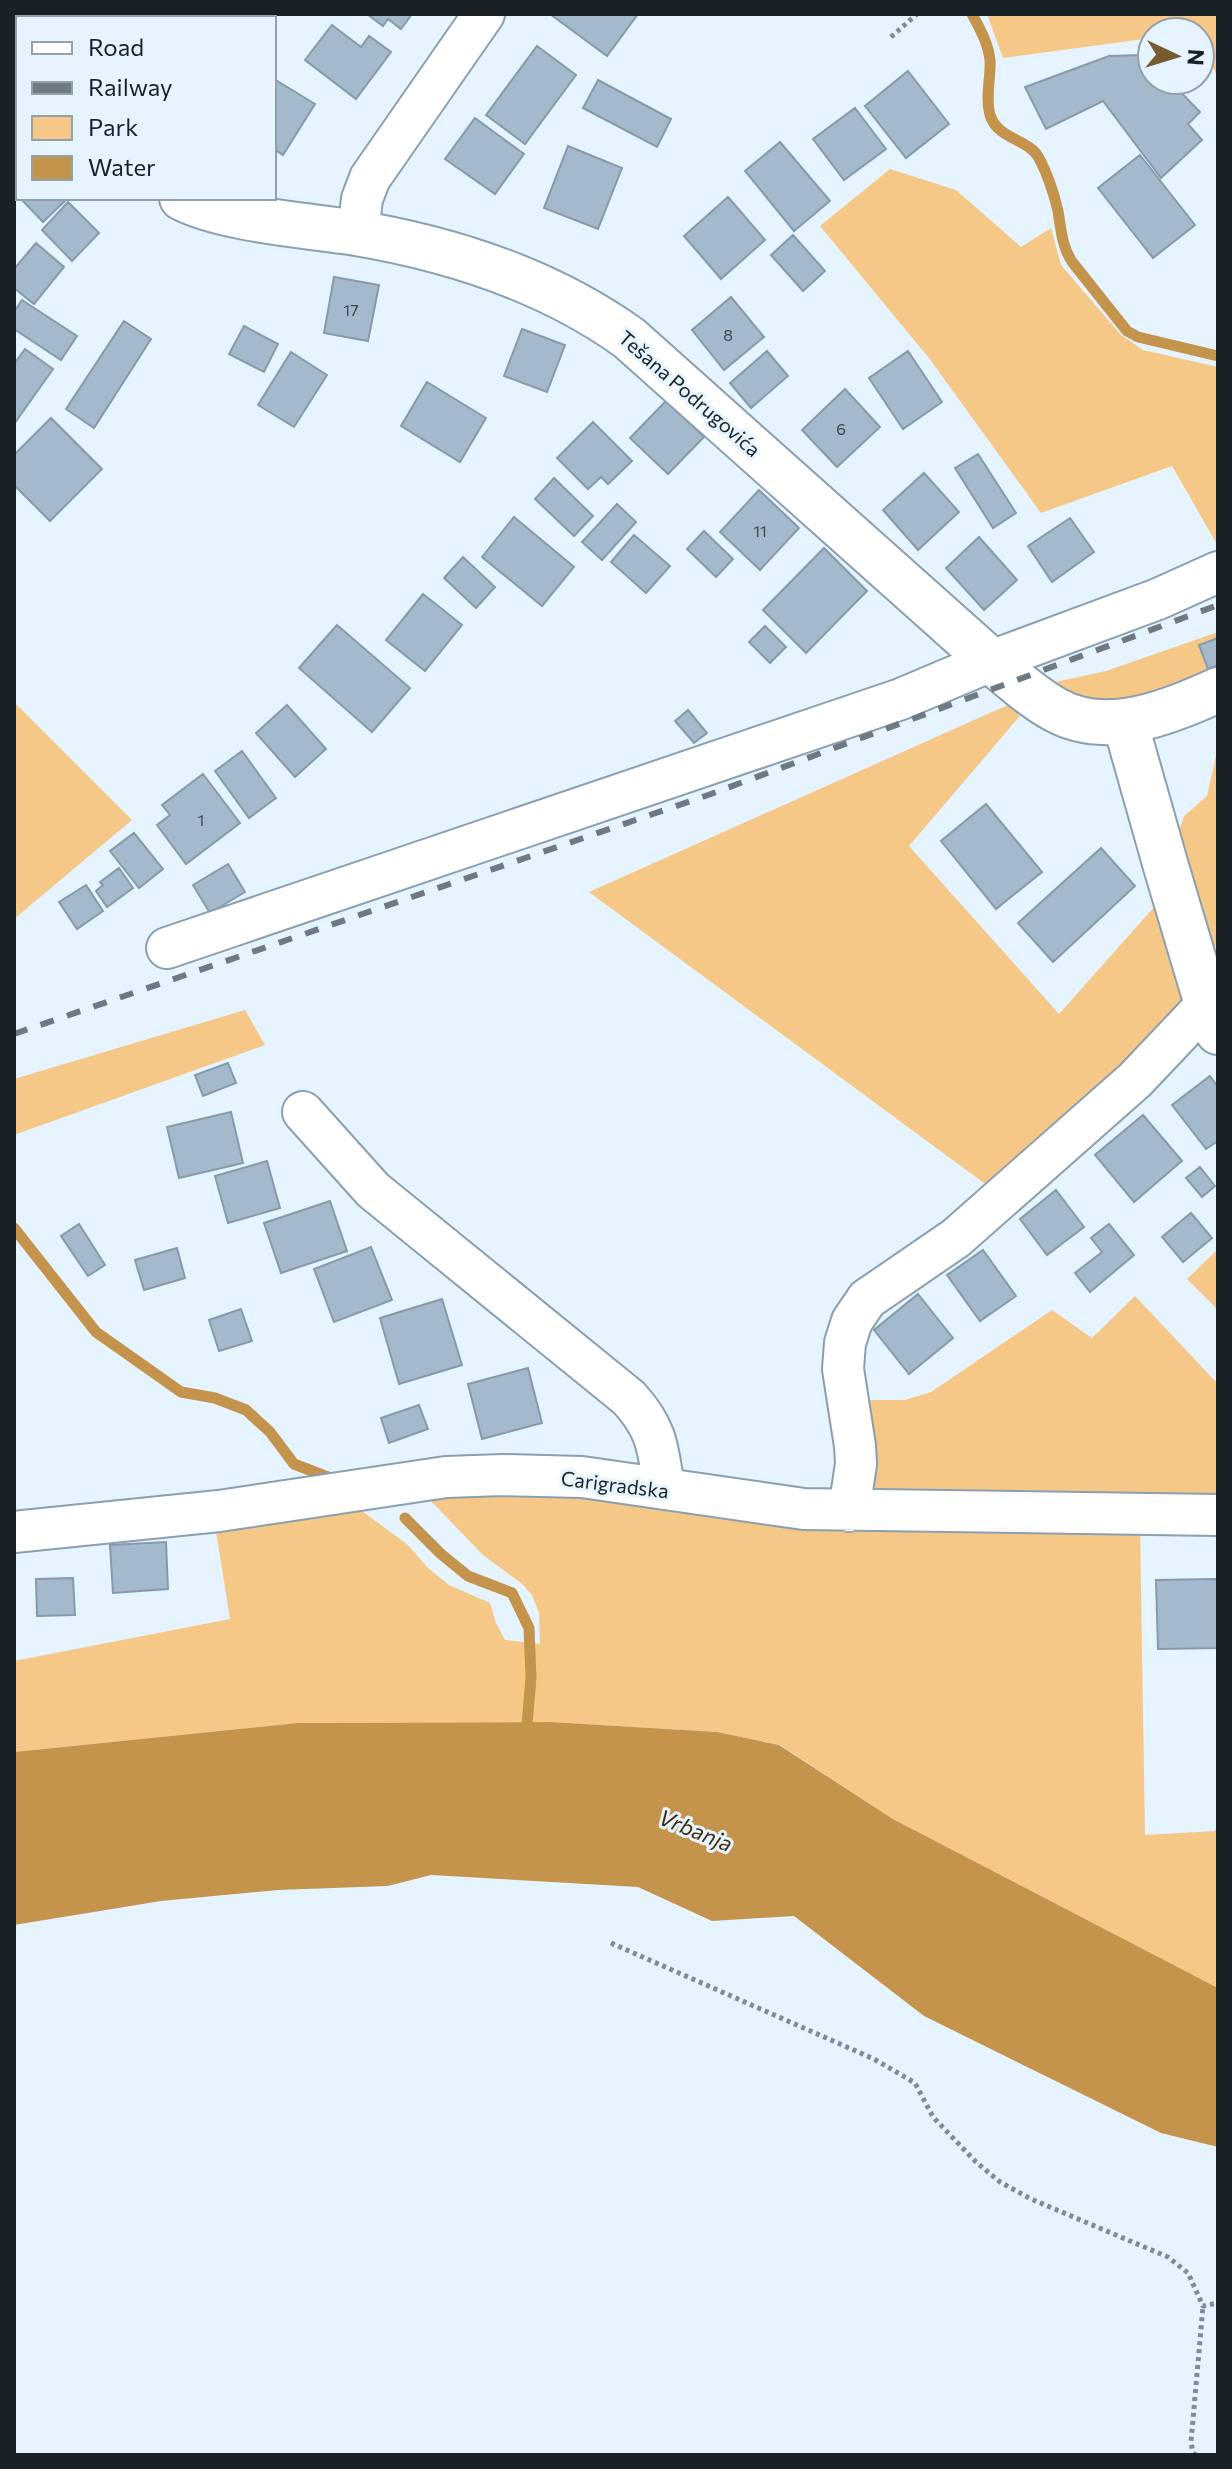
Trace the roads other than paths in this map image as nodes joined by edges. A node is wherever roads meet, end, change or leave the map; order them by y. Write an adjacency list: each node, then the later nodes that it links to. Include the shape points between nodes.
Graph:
1 (484, 14): 3 (street, via 375,170 362,199)
2 (186, 200): 3 (street, Tešana Podrugovića, via 238,215)
3 (358, 234): 5 (street, Tešana Podrugovića, via 488,265 607,322)
4 (1218, 572): 5 (street)
5 (991, 661): 7 (street, Tešana Podrugovića, via 1059,712 1079,720); 8 (street, via 901,699)
6 (1218, 690): 7 (street, Tešana Podrugovića)
7 (1125, 722): 9 (street)
8 (167, 948)
9 (1212, 1018): 12 (street, via 956,1238 867,1299 845,1343 843,1369 856,1464)
10 (303, 1112): 11 (street, via 373,1190 629,1398 646,1416 658,1443)
11 (664, 1489): 12 (street, Carigradska, via 763,1505); 14 (street, Carigradska, via 582,1477 446,1477 219,1511)
12 (849, 1511): 13 (street, Carigradska)
13 (1218, 1515)
14 (14, 1532)

